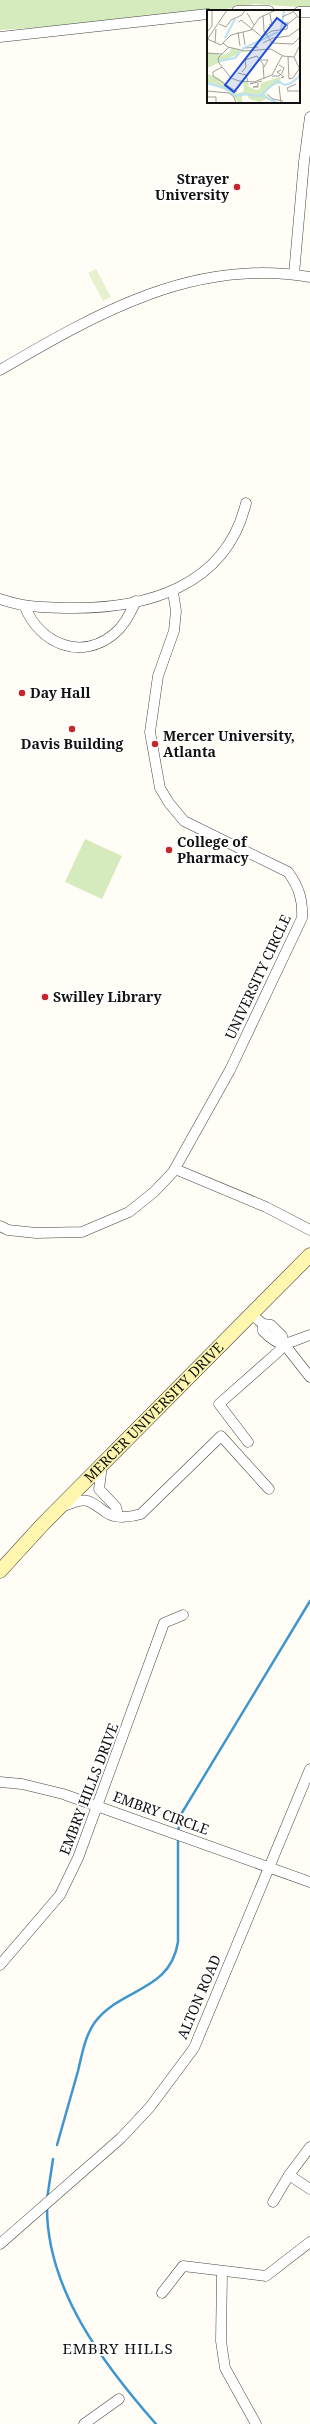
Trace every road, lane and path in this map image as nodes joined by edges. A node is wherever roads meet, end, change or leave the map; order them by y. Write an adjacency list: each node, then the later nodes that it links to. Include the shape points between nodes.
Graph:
1 (207, 14): 2 (street)
2 (0, 37)
3 (310, 118): 4 (street)
4 (294, 274): 5 (street); 6 (street, via 222,276 192,281 133,299 67,331)
5 (310, 277)
6 (0, 370)
7 (246, 503): 8 (street, via 239,527 221,557 202,574)
8 (173, 592): 10 (street); 12 (street, UNIVERSITY CIRCLE, via 176,611 174,632 158,676 150,732 160,788 184,821 288,872 296,882 302,906 302,918 233,1064)
9 (0, 599): 11 (street)
10 (136, 601): 11 (street, via 103,608); 11 (street, via 126,622 114,634 99,643 84,647 60,645 42,634 31,621)
11 (25, 607)
12 (175, 1169): 13 (street, UNIVERSITY CIRCLE, via 154,1192 129,1212 82,1232 8,1230); 14 (street, via 266,1207)
13 (0, 1226)
14 (310, 1230)
15 (310, 1255): 16 (street, MERCER UNIVERSITY DRIVE)
16 (251, 1314): 18 (street, via 263,1324 271,1325 282,1336); 21 (street, MERCER UNIVERSITY DRIVE)
17 (310, 1335): 18 (street)
18 (284, 1344): 19 (street); 20 (street, via 219,1404)
19 (310, 1377)
20 (248, 1442)
21 (102, 1465): 23 (street, via 99,1489); 25 (street, MERCER UNIVERSITY DRIVE)
22 (269, 1489): 26 (street, via 221,1436 140,1514 128,1518)
23 (104, 1494): 24 (street); 26 (street, via 116,1506)
24 (95, 1503): 25 (street, via 88,1500 76,1501); 26 (street, via 109,1514)
25 (59, 1508): 27 (street, MERCER UNIVERSITY DRIVE)
26 (118, 1515)
27 (0, 1571)
28 (183, 1615): 31 (street, EMBRY HILLS DRIVE, via 164,1623)
29 (310, 1768): 32 (street, ALTON ROAD)
30 (0, 1782): 31 (street, EMBRY CIRCLE, via 22,1784 63,1794)
31 (98, 1806): 32 (street, EMBRY CIRCLE); 34 (street, EMBRY HILLS DRIVE, via 78,1858 60,1895)
32 (269, 1866): 33 (street, EMBRY CIRCLE); 40 (street, ALTON ROAD, via 194,2048 150,2107 121,2138)
33 (310, 1882)
34 (0, 1965)
35 (310, 2147): 36 (street)
36 (290, 2175): 37 (street); 38 (street)
37 (310, 2189)
38 (273, 2202)
39 (310, 2242): 41 (street, via 266,2276)
40 (0, 2244)
41 (222, 2272): 42 (street, via 183,2266); 45 (street, via 221,2342 225,2368)
42 (162, 2293)
43 (119, 2399): 44 (street)
44 (84, 2424)
45 (256, 2424)

